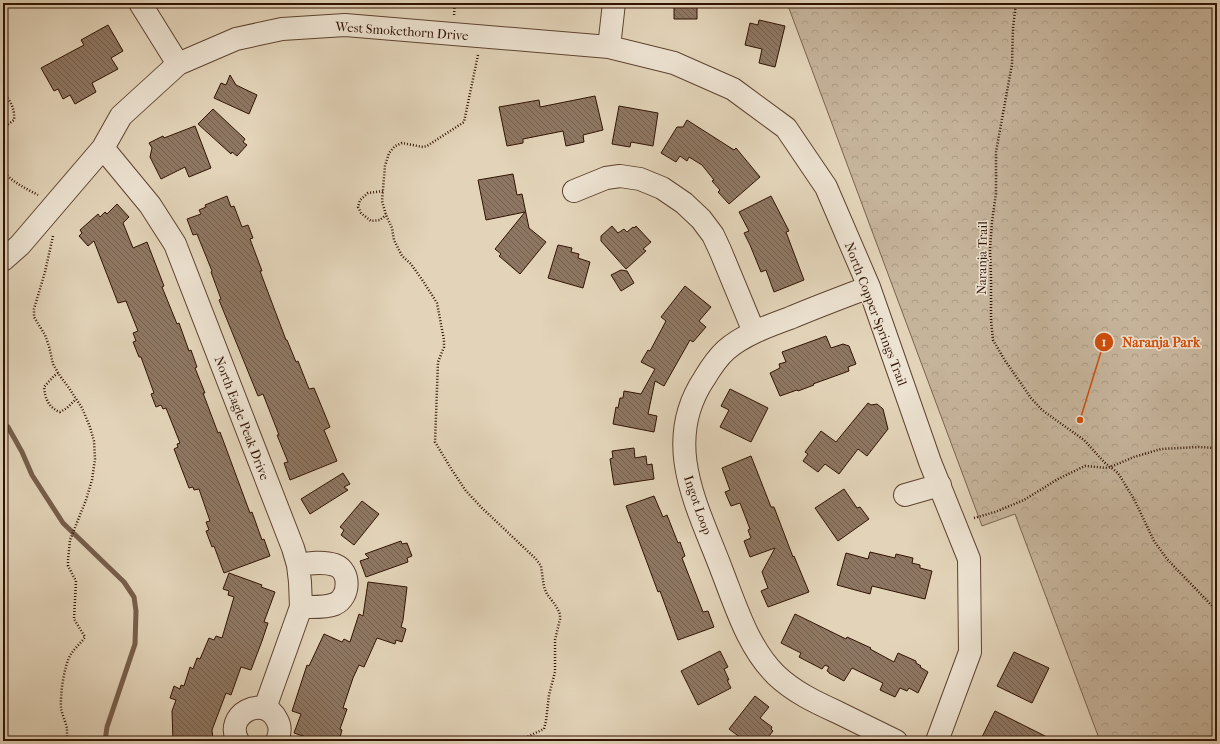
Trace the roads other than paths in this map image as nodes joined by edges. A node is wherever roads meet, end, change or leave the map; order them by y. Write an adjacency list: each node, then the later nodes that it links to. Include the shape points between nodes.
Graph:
1 (140, 3): 4 (street)
2 (614, 3): 3 (street)
3 (608, 47): 4 (street, West Smokethorn Drive, via 345,24 282,29 236,39); 8 (street, North Copper Springs Trail, via 674,63 733,89 786,128 826,187)
4 (178, 64): 5 (street, West Smokethorn Drive, via 121,116)
5 (103, 148): 7 (street, West Smokethorn Drive, via 20,245); 12 (street, North Eagle Peak Drive, via 150,205 174,244)
6 (574, 191): 9 (street, via 606,178 620,176 640,179 662,188 684,203 701,219 713,236)
7 (3, 260)
8 (869, 287): 9 (street, Ingot Loop); 10 (street, North Copper Springs Trail)
9 (754, 332): 17 (street, Ingot Loop, via 726,350 699,386 689,410 684,435 684,461 689,486 738,613 764,662 791,689)
10 (940, 485): 11 (street); 18 (street, North Copper Springs Trail, via 969,559 970,652)
11 (905, 495)
12 (298, 565): 13 (street, North Eagle Peak Drive); 13 (street, via 328,563 338,566 346,578 347,585 343,598 336,603)
13 (301, 607): 14 (street, North Eagle Peak Drive)
14 (265, 708): 15 (street, via 250,709 239,718 235,731); 16 (street, via 272,712 280,725)
15 (238, 741)
16 (277, 741)
17 (896, 741)
18 (937, 741)

